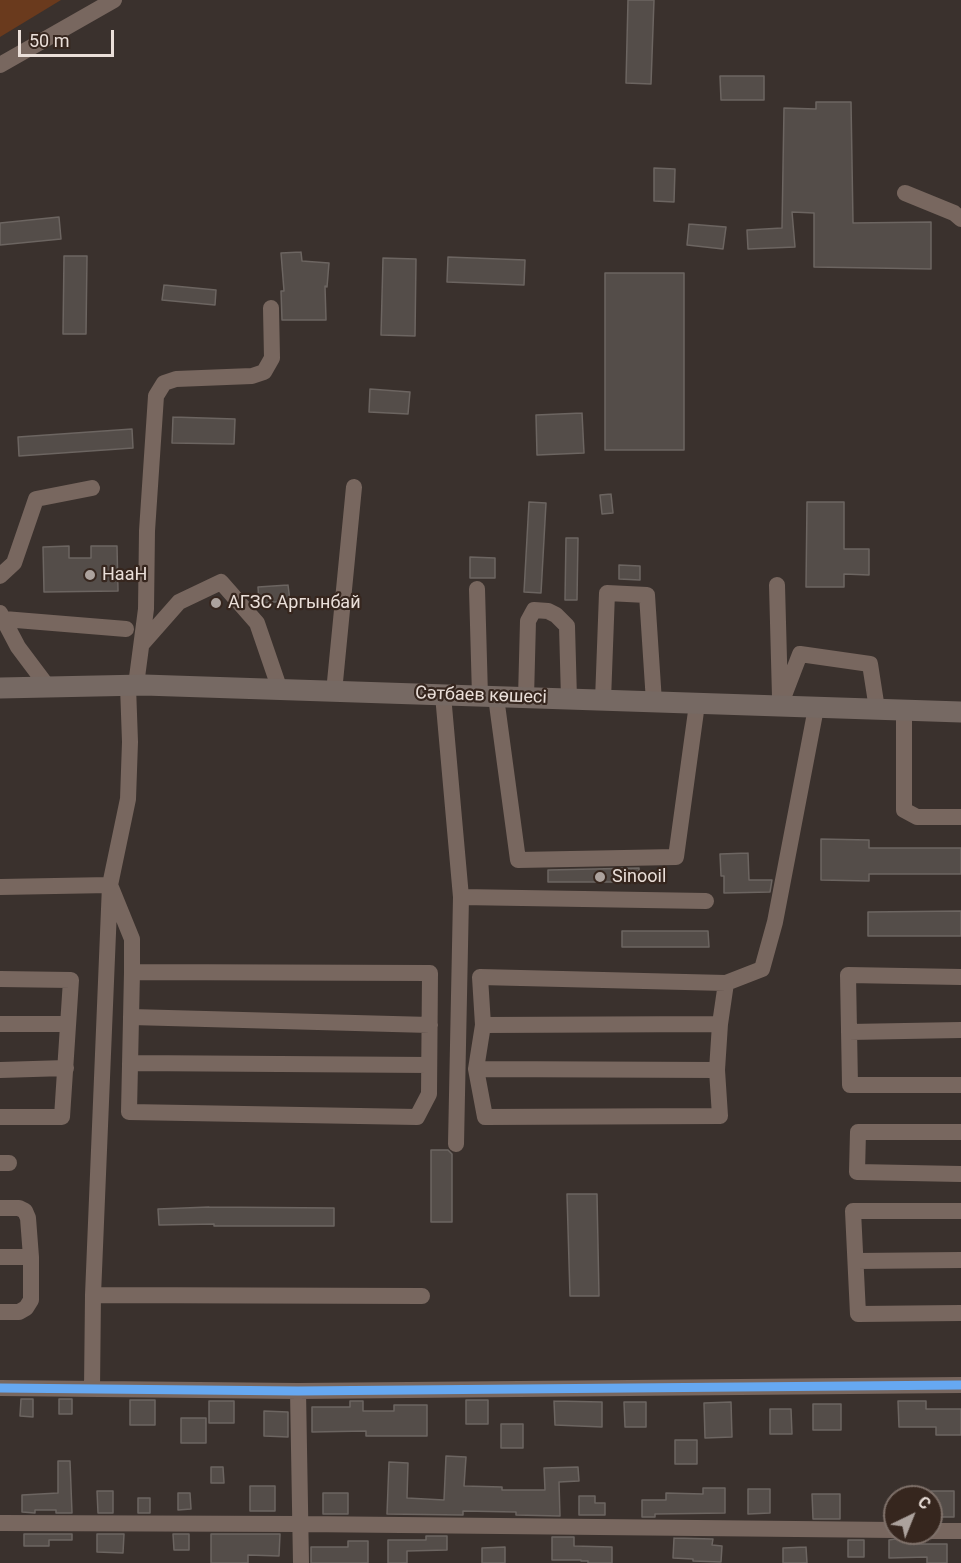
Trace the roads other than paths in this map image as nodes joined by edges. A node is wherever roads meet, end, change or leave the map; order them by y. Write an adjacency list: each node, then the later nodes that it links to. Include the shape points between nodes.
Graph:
1 (114, 0): 2 (street)
2 (0, 65)
3 (905, 194): 4 (street)
4 (961, 219)
5 (271, 308): 13 (street, via 272,358 264,372 176,380 164,383 156,396)
6 (354, 487): 18 (street)
7 (92, 488): 8 (street, via 36,499 14,563)
8 (0, 576)
9 (777, 585): 26 (street)
10 (477, 589): 20 (street)
11 (2, 615): 12 (street); 15 (street, via 18,647)
12 (126, 628)
13 (142, 644): 14 (street); 17 (street, via 179,602 220,582 257,623)
14 (132, 685): 15 (main road, Сәтбаев көшесі); 17 (main road, Сәтбаев көшесі); 32 (street, via 128,800)
15 (48, 687): 16 (main road, Сәтбаев көшесі)
16 (0, 688)
17 (280, 690): 18 (main road, Сәтбаев көшесі)
18 (334, 692): 19 (main road, Сәтбаев көшесі)
19 (443, 695): 20 (main road, Сәтбаев көшесі); 34 (street)
20 (488, 697): 21 (main road, Сәтбаев көшесі); 25 (street, via 518,860 676,857)
21 (526, 698): 22 (main road, Сәтбаев көшесі); 22 (street, via 528,621 534,610 548,611 567,626)
22 (569, 699): 23 (main road, Сәтбаев көшесі)
23 (603, 700): 24 (main road, Сәтбаев көшесі); 24 (street, via 607,593 646,595)
24 (654, 702): 25 (main road, Сәтбаев көшесі)
25 (697, 704): 26 (main road, Сәтбаев көшесі)
26 (780, 706): 27 (main road, Сәтбаев көшесі); 28 (street, via 800,654 870,664)
27 (816, 708): 28 (main road, Сәтбаев көшесі); 39 (street, via 775,922 762,969)
28 (877, 709): 29 (main road, Сәтбаев көшесі)
29 (904, 710): 30 (main road, Сәтбаев көшесі); 31 (street, via 904,810 917,817)
30 (961, 712)
31 (961, 816)
32 (110, 885): 33 (street); 36 (street, via 132,939); 65 (street)
33 (0, 887)
34 (461, 897): 35 (street); 57 (street)
35 (706, 901)
36 (132, 972): 40 (street); 44 (street, via 430,973)
37 (961, 977): 47 (street, via 848,975)
38 (0, 979): 42 (street, via 71,980)
39 (726, 982): 43 (street); 45 (street, via 480,976)
40 (131, 1017): 44 (street); 48 (street)
41 (0, 1024): 42 (street)
42 (68, 1024): 50 (street)
43 (720, 1024): 45 (street); 53 (street)
44 (430, 1025): 49 (street)
45 (483, 1025): 51 (street)
46 (961, 1030): 47 (street)
47 (849, 1032): 54 (street, via 850,1085)
48 (130, 1063): 49 (street); 49 (street, via 129,1112 417,1117 429,1094)
49 (429, 1065)
50 (66, 1068): 52 (street); 55 (street, via 62,1117)
51 (476, 1069): 53 (street); 53 (street, via 485,1117 720,1116)
52 (0, 1070)
53 (717, 1070)
54 (961, 1085)
55 (0, 1117)
56 (961, 1132): 58 (street, via 858,1132 857,1172)
57 (456, 1144)
58 (961, 1174)
59 (0, 1208): 62 (street, via 19,1208 25,1212)
60 (961, 1211): 64 (street, via 853,1211)
61 (0, 1257): 62 (street)
62 (31, 1257): 67 (street, via 31,1300 19,1312)
63 (961, 1260): 64 (street)
64 (856, 1261): 68 (street, via 858,1314)
65 (93, 1295): 66 (street); 71 (street)
66 (422, 1296)
67 (0, 1312)
68 (961, 1313)
69 (961, 1385): 72 (street)
70 (0, 1388): 71 (street)
71 (92, 1389): 72 (street)
72 (298, 1391): 74 (street)
73 (0, 1524): 74 (street)
74 (302, 1524): 75 (street); 78 (street)
75 (883, 1530)
76 (943, 1531): 77 (street)
77 (961, 1531)
78 (301, 1563)

